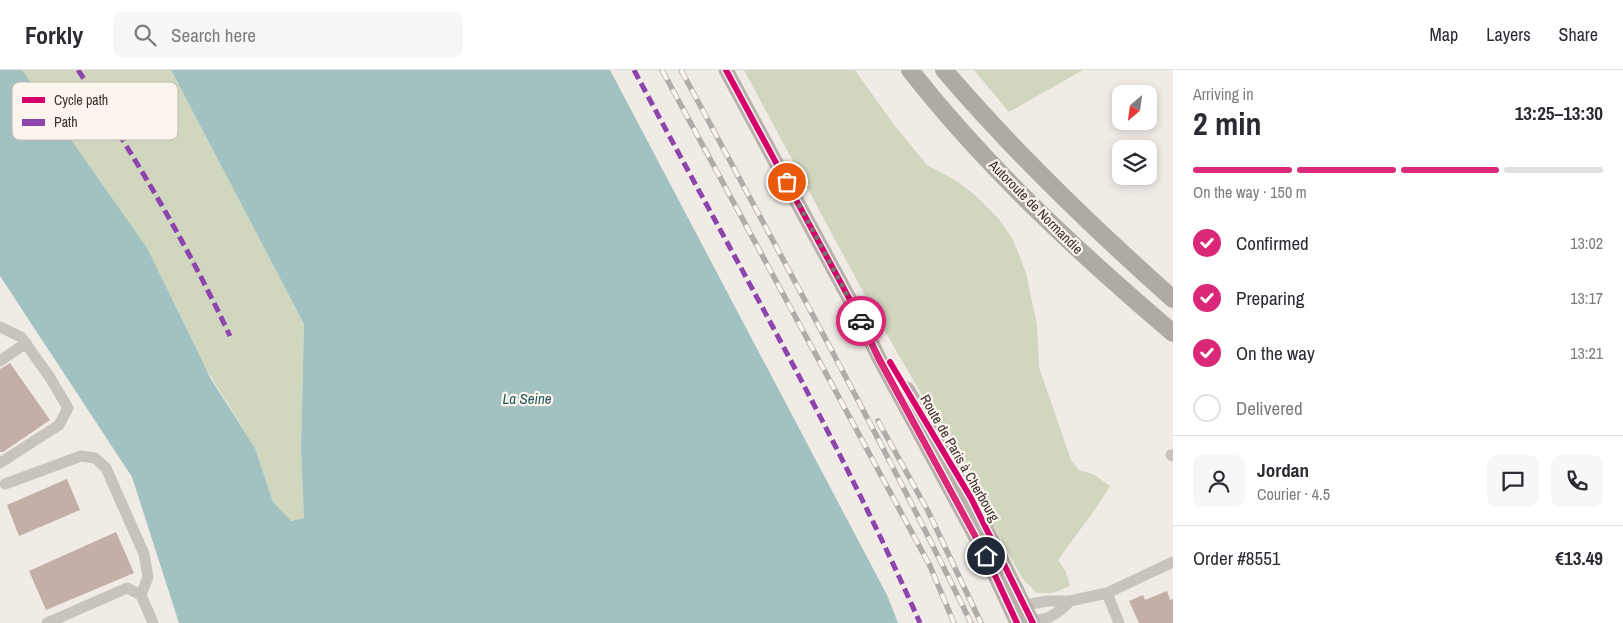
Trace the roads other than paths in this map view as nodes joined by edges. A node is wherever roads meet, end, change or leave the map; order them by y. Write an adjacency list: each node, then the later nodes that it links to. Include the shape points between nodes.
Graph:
1 (726, 70): 5 (main road, Route de Paris à Cherbourg)
2 (910, 70): 9 (highway, Autoroute de Normandie, via 999,171 1084,254)
3 (944, 70): 4 (highway, Autoroute de Normandie, via 1021,156 1096,230)
4 (1173, 298)
5 (856, 311): 18 (main road, Route de Paris à Cherbourg, via 909,392 971,498); 20 (main road, Route de Paris à Cherbourg, via 878,358)
6 (0, 318): 7 (lane)
7 (0, 323)
8 (0, 327): 10 (lane)
9 (1173, 333)
10 (26, 343): 11 (lane); 12 (lane, via 68,408 59,425)
11 (0, 361)
12 (0, 462)
13 (5, 484): 16 (lane, via 81,456 94,458 106,468 144,554 148,577)
14 (1173, 562): 15 (lane)
15 (1107, 593): 17 (lane); 23 (lane)
16 (142, 595): 21 (lane, via 128,588); 22 (lane)
17 (1070, 601): 18 (lane, via 1048,600); 19 (lane)
18 (1025, 605): 20 (main road, Route de Paris à Cherbourg)
19 (1055, 618): 20 (lane)
20 (1024, 622)
21 (47, 623)
22 (152, 623)
23 (1119, 623)

